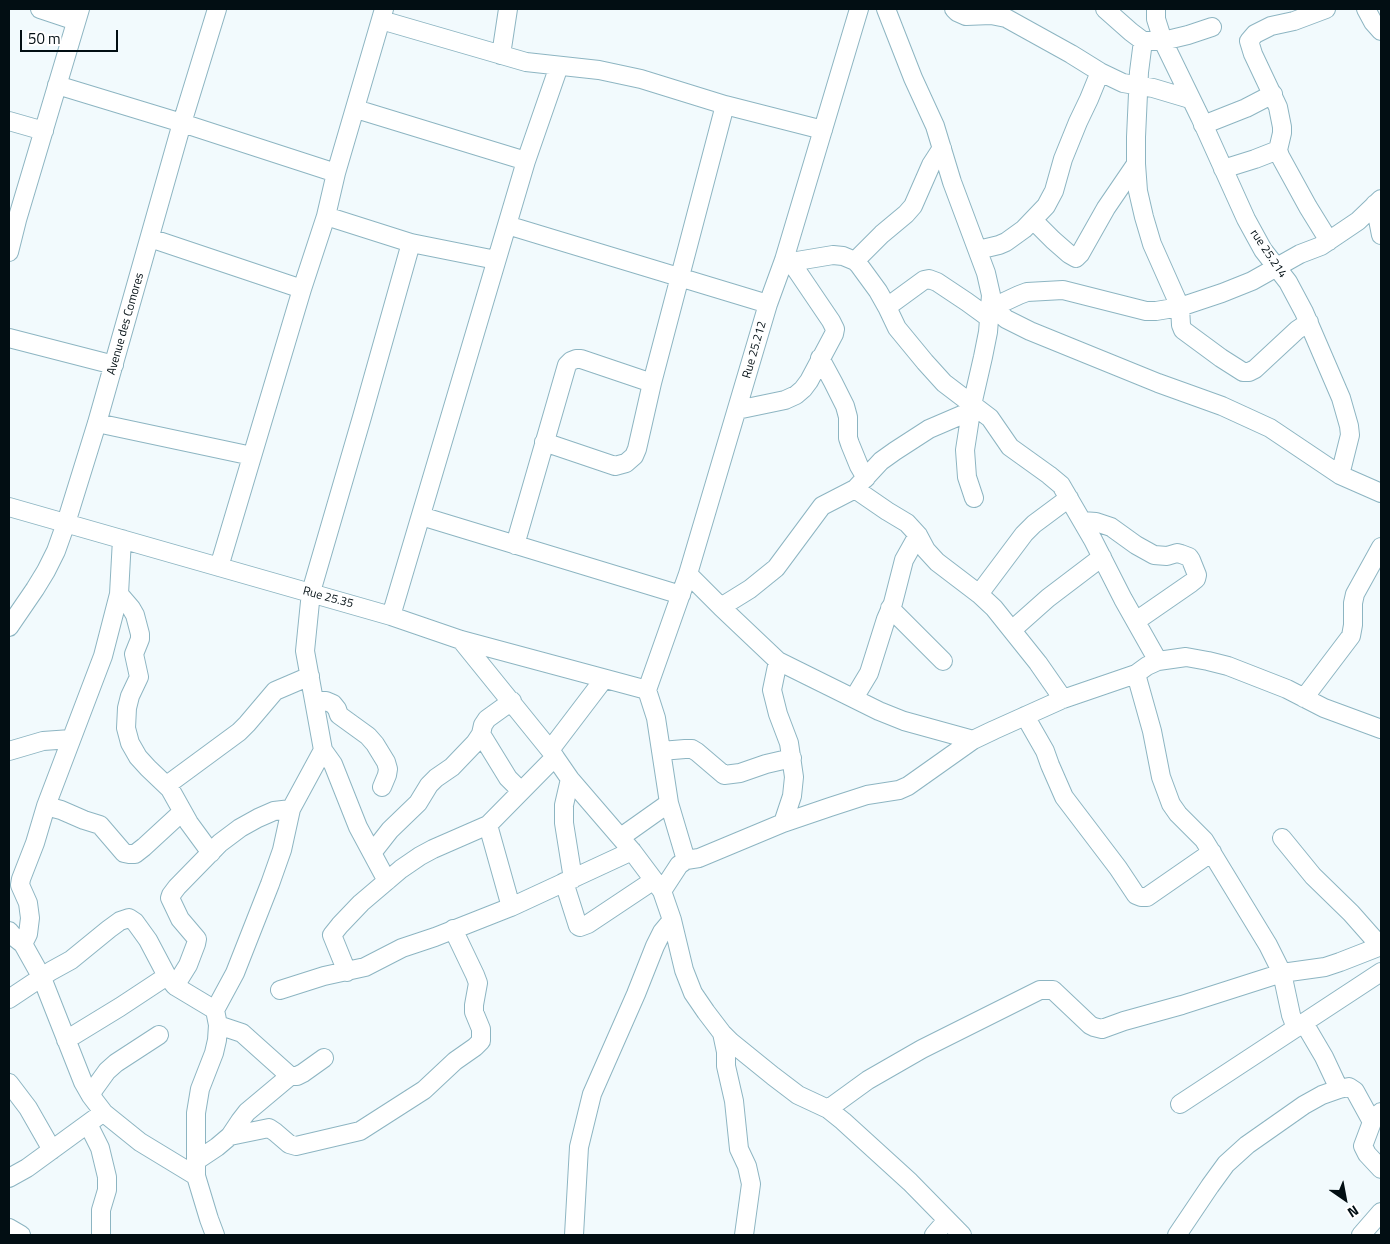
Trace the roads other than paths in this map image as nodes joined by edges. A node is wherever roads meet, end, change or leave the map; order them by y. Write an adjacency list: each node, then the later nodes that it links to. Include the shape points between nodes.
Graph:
1 (40, 9): 12 (street)
2 (217, 9): 27 (street, Avenue des Comores)
3 (508, 9): 17 (street)
4 (859, 9): 29 (street, Rue 25.212)
5 (886, 9): 31 (street)
6 (954, 9): 19 (street, via 966,16 1006,18)
7 (1105, 9): 15 (street)
8 (1156, 9): 16 (street, rue 25.214)
9 (1326, 9): 22 (street, via 1270,26 1249,41)
10 (1366, 9): 14 (street)
11 (382, 14): 17 (street); 25 (street)
12 (78, 15): 20 (street)
13 (1212, 27): 16 (street)
14 (1381, 31)
15 (1143, 41): 16 (street); 21 (street)
16 (1162, 41): 23 (street, rue 25.214)
17 (501, 55): 18 (street)
18 (559, 66): 24 (street, via 641,79); 33 (street)
19 (1100, 72): 21 (street, via 1123,83); 40 (street, via 1063,159 1054,191 1044,210)
20 (57, 85): 27 (street); 30 (street)
21 (1139, 86): 23 (street); 34 (street)
22 (1272, 94): 28 (street); 32 (street, via 1282,127)
23 (1190, 99): 28 (street, rue 25.214)
24 (725, 105): 29 (street); 52 (street)
25 (356, 109): 33 (street); 36 (street)
26 (9, 121): 30 (street)
27 (182, 123): 36 (street); 43 (street, Avenue des Comores)
28 (1203, 125): 35 (street, rue 25.214)
29 (823, 130): 49 (street, Rue 25.212)
30 (44, 131): 39 (street)
31 (942, 148): 46 (street); 50 (street, via 913,206)
32 (1278, 150): 35 (street); 44 (street)
33 (526, 161): 41 (street)
34 (1136, 164): 40 (street, via 1076,258); 56 (street, via 1138,191 1152,244)
35 (1223, 169): 51 (street, rue 25.214, via 1254,236)
36 (336, 173): 38 (street)
37 (1378, 202): 42 (street); 44 (street)
38 (326, 216): 45 (street); 53 (street)
39 (13, 218): 47 (street)
40 (1033, 220): 46 (street, via 1006,242)
41 (507, 225): 48 (street); 52 (street)
42 (1381, 235)
43 (150, 238): 53 (street); 61 (street, Avenue des Comores)
44 (1329, 241): 51 (street)
45 (411, 243): 48 (street); 84 (street)
46 (978, 250): 57 (street, via 986,273)
47 (9, 252)
48 (496, 260): 74 (street)
49 (788, 261): 50 (street, via 843,256); 54 (street, Rue 25.212); 60 (street, via 835,329)
50 (854, 262): 55 (street, via 868,276)
51 (1276, 268): 56 (street, via 1252,281); 58 (street, rue 25.214, via 1288,282)
52 (681, 278): 54 (street); 62 (street)
53 (302, 288): 67 (street)
54 (768, 304): 64 (street, Rue 25.212)
55 (887, 306): 57 (street, via 929,279); 63 (street, via 906,340)
56 (1180, 307): 57 (street, via 1146,311 1063,290 1019,294); 58 (street, via 1184,331 1243,372 1255,369)
57 (992, 311): 63 (street); 68 (street, via 1030,331 1270,428)
58 (1309, 322): 68 (street, rue 25.214, via 1350,426)
59 (9, 338): 61 (street)
60 (820, 358): 64 (street, via 809,381 796,395); 69 (street, via 845,406 848,438 859,466)
61 (114, 365): 65 (street, Avenue des Comores)
62 (652, 383): 66 (street, via 581,360 571,361 567,365); 66 (street, via 637,449 626,462 615,466)
63 (971, 408): 69 (street, via 902,446 881,461); 71 (street, via 965,450 967,477); 72 (street, via 990,418 1010,447 1056,481)
64 (737, 410): 83 (street, Rue 25.212)
65 (98, 423): 67 (street); 76 (street, Avenue des Comores)
66 (544, 442): 79 (street)
67 (252, 456): 82 (street)
68 (1340, 475): 70 (street)
69 (860, 484): 77 (street); 88 (street, via 822,506 776,568)
70 (1381, 492)
71 (974, 498)
72 (1069, 498): 75 (street); 86 (street, via 1024,534)
73 (9, 507): 76 (street, Rue 25.35)
74 (421, 516): 79 (street); 90 (street)
75 (1082, 521): 81 (street); 91 (street, via 1111,527 1154,555 1177,553 1191,560 1196,579)
76 (66, 523): 78 (street, Rue 25.35); 92 (street, Avenue des Comores, via 46,571)
77 (918, 535): 86 (street, via 937,562); 89 (street, via 904,560)
78 (122, 539): 82 (street, Rue 25.35); 85 (street)
79 (515, 545): 87 (street)
80 (1381, 547): 103 (street, via 1355,594 1351,636)
81 (1102, 557): 91 (street); 93 (street)
82 (219, 567): 84 (street, Rue 25.35)
83 (688, 574): 87 (street, Rue 25.212); 88 (street)
84 (311, 592): 90 (street, Rue 25.35); 99 (street, via 305,651)
85 (119, 594): 110 (street, via 103,656); 118 (street, via 136,616 140,634 134,654 139,678 130,696 126,728 138,757)
86 (979, 594): 93 (street)
87 (681, 595): 101 (street, Rue 25.212)
88 (721, 607): 96 (street)
89 (890, 608): 97 (street); 102 (street, via 869,673)
90 (391, 616): 94 (street, Rue 25.35)
91 (1136, 621): 95 (street)
92 (9, 627)
93 (1012, 630): 104 (street)
94 (461, 640): 100 (street, Rue 25.35); 106 (street)
95 (1158, 660): 98 (street); 103 (street, via 1186,658 1228,666)
96 (778, 661): 102 (street); 116 (street, via 772,690)
97 (943, 661)
98 (1136, 674): 104 (street); 130 (street, via 1161,777 1171,804)
99 (310, 676): 105 (street); 118 (street, via 275,691 239,732)
100 (604, 679): 101 (street, Rue 25.35); 115 (street)
101 (647, 690): 114 (street, via 656,718)
102 (854, 698): 111 (street, via 904,720)
103 (1304, 698): 108 (street)
104 (1063, 699): 107 (street)
105 (314, 701): 112 (street); 119 (street, via 333,704 339,715 375,744 388,769)
106 (512, 701): 109 (street, via 487,719); 115 (street)
107 (1025, 716): 111 (street); 130 (street, via 1045,751 1064,797 1136,895 1147,897)
108 (1381, 729)
109 (481, 734): 120 (street, via 508,778); 132 (street, via 452,767 429,785 418,803)
110 (71, 739): 113 (street, via 43,741); 122 (street)
111 (973, 740): 125 (street, via 899,790 867,795)
112 (323, 750): 123 (street); 132 (street)
113 (9, 751)
114 (661, 751): 116 (street, via 692,749 724,775); 121 (street)
115 (553, 753): 117 (street); 120 (street)
116 (792, 758): 125 (street, via 792,796)
117 (570, 779): 127 (street); 134 (street, via 564,805)
118 (167, 785): 124 (street)
119 (382, 787)
120 (521, 791): 126 (street)
121 (669, 803): 127 (street); 133 (street)
122 (46, 806): 124 (street, via 100,825 124,853 129,854 135,854 144,847); 141 (street, via 20,885 30,918)
123 (291, 809): 131 (street, via 258,818 240,828); 150 (street, via 270,884)
124 (182, 812): 131 (street)
125 (783, 823): 133 (street, via 700,858)
126 (488, 825): 135 (street, via 420,856); 137 (street)
127 (621, 837): 129 (street)
128 (1282, 838): 142 (street, via 1313,876)
129 (632, 851): 134 (street); 136 (street)
130 (1212, 852): 145 (street)
131 (211, 853): 147 (street, via 170,898 180,919 197,939 188,965)
132 (372, 853): 135 (street)
133 (686, 860): 136 (street)
134 (568, 880): 136 (street, via 580,927); 137 (street)
135 (387, 881): 143 (street, via 333,932)
136 (658, 886): 138 (street)
137 (511, 907): 139 (street)
138 (672, 920): 152 (street, via 693,993); 176 (street, via 655,946 592,1094 579,1148)
139 (453, 930): 143 (street); 165 (street, via 478,983 474,1012 482,1034 475,1047 424,1090 360,1131 296,1146 288,1144 269,1128)
140 (9, 931): 141 (street)
141 (23, 944): 146 (street)
142 (1381, 945): 145 (street, via 1340,962)
143 (347, 972): 148 (street)
144 (1381, 972): 151 (street)
145 (1282, 973): 151 (street, via 1291,1015); 161 (street, via 1102,1029 1090,1025 1053,990 1040,990 922,1049 868,1080)
146 (42, 978): 147 (street, via 71,960 120,921 129,918 148,940); 149 (street); 154 (street)
147 (171, 981): 150 (street); 154 (street)
148 (280, 990)
149 (9, 999)
150 (216, 1018): 156 (street, via 242,1033); 167 (street, via 214,1054 200,1089 196,1113)
151 (1300, 1026): 158 (street, via 1324,1057); 160 (street)
152 (722, 1033): 161 (street, via 798,1095); 177 (street, via 739,1149 748,1166 751,1184)
153 (159, 1035): 159 (street, via 107,1071)
154 (66, 1040): 159 (street)
155 (324, 1058): 156 (street, via 303,1073)
156 (290, 1076): 165 (street, via 248,1112)
157 (9, 1083): 166 (street)
158 (1339, 1089): 163 (street, via 1349,1087 1355,1091); 180 (street, via 1304,1104 1247,1145 1226,1164)
159 (91, 1096): 162 (street)
160 (1180, 1104)
161 (828, 1109): 171 (street, via 882,1155)
162 (104, 1112): 164 (street); 167 (street, via 140,1142)
163 (1376, 1117): 168 (street, via 1363,1146)
164 (88, 1124): 166 (street); 174 (street, via 100,1148 108,1177 101,1210)
165 (230, 1136): 167 (street)
166 (52, 1150): 169 (street)
167 (196, 1168): 175 (street)
168 (1381, 1169)
169 (9, 1178)
170 (1381, 1212): 181 (street)
171 (947, 1220): 178 (street); 179 (street)
172 (9, 1228): 173 (street)
173 (22, 1235)
174 (101, 1235)
175 (215, 1235)
176 (574, 1235)
177 (744, 1235)
178 (934, 1235)
179 (962, 1235)
180 (1176, 1235)
181 (1363, 1235)

